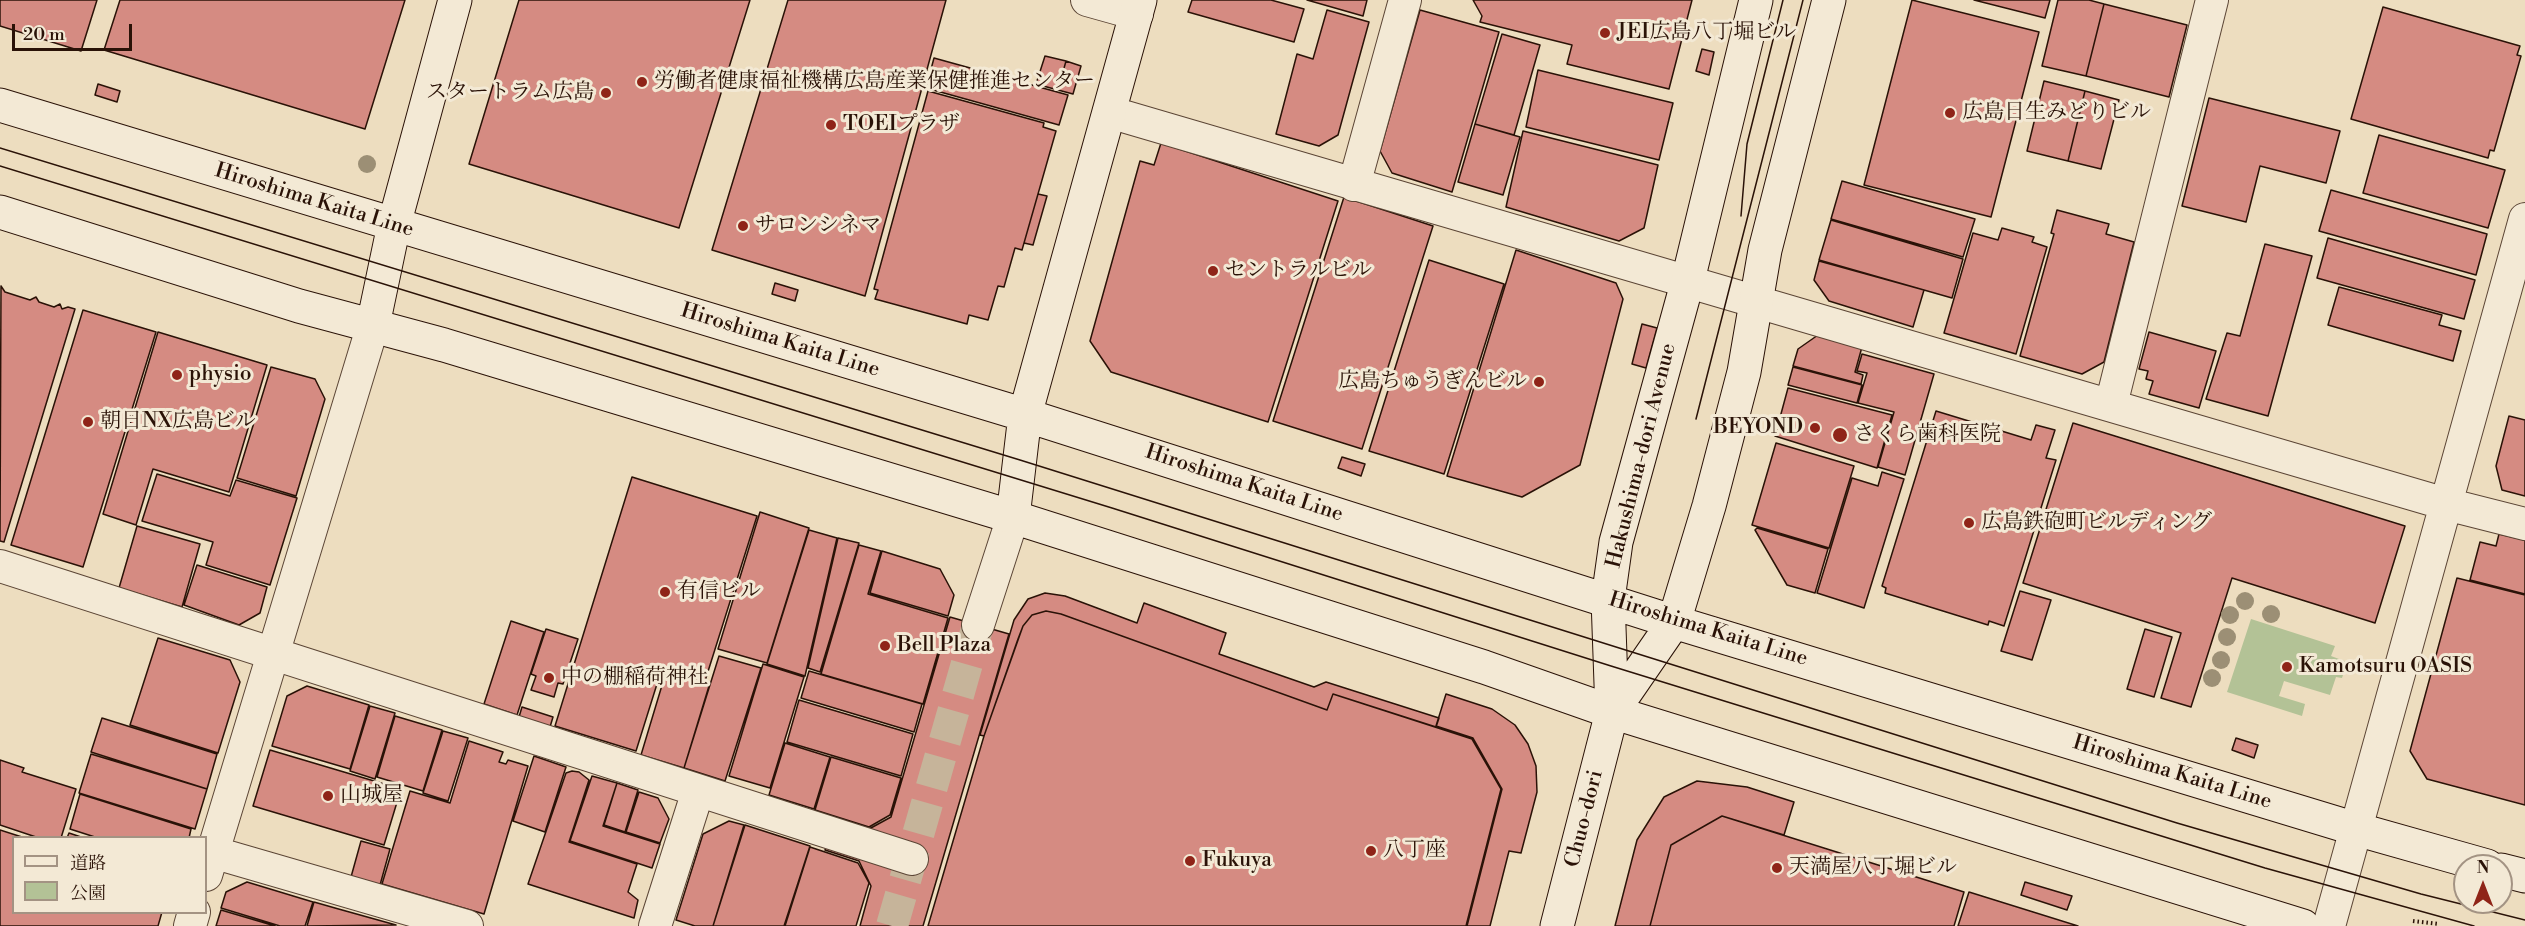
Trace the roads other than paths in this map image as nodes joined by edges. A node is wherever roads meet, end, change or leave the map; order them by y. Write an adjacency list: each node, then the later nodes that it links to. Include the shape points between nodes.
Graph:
1 (455, 0): 13 (main road)
2 (1087, 0): 7 (street)
3 (1405, 0): 10 (street)
4 (1756, 0): 14 (main road, Hakushima-dori Avenue)
5 (1829, 0): 15 (main road, via 1765,250)
6 (2212, 0): 17 (street)
7 (1138, 7): 9 (main road)
8 (0, 105): 13 (main road, Hiroshima Kaita Line)
9 (1109, 112): 10 (street); 18 (main road)
10 (1354, 185): 14 (street)
11 (0, 212): 16 (main road)
12 (2525, 219): 19 (street)
13 (394, 225): 16 (main road); 18 (main road, Hiroshima Kaita Line)
14 (1688, 280): 15 (street); 23 (main road, Hakushima-dori Avenue, via 1630,486 1616,542)
15 (1756, 301): 17 (street); 24 (main road, via 1742,383)
16 (373, 326): 20 (main road); 26 (street)
17 (2111, 405): 19 (street)
18 (1025, 415): 20 (main road); 23 (main road, Hiroshima Kaita Line)
19 (2446, 504): 21 (street); 29 (street)
20 (1012, 517): 25 (street); 27 (main road, via 1484,667)
21 (2525, 524)
22 (3, 576): 26 (street)
23 (1608, 599): 24 (main road, Hiroshima Kaita Line); 27 (main road, Hakushima-dori Avenue)
24 (1674, 622): 27 (main road); 29 (main road, Hiroshima Kaita Line)
25 (978, 625)
26 (273, 654): 28 (street); 32 (street)
27 (1612, 712): 35 (main road, Chuo-dori); 36 (main road)
28 (698, 791): 31 (street); 34 (street)
29 (2356, 829): 30 (main road, Hiroshima Kaita Line); 37 (street)
30 (2453, 856)
31 (912, 859)
32 (209, 863): 33 (street)
33 (467, 926)
34 (656, 926)
35 (1557, 926)
36 (2303, 926)
37 (2329, 926)

